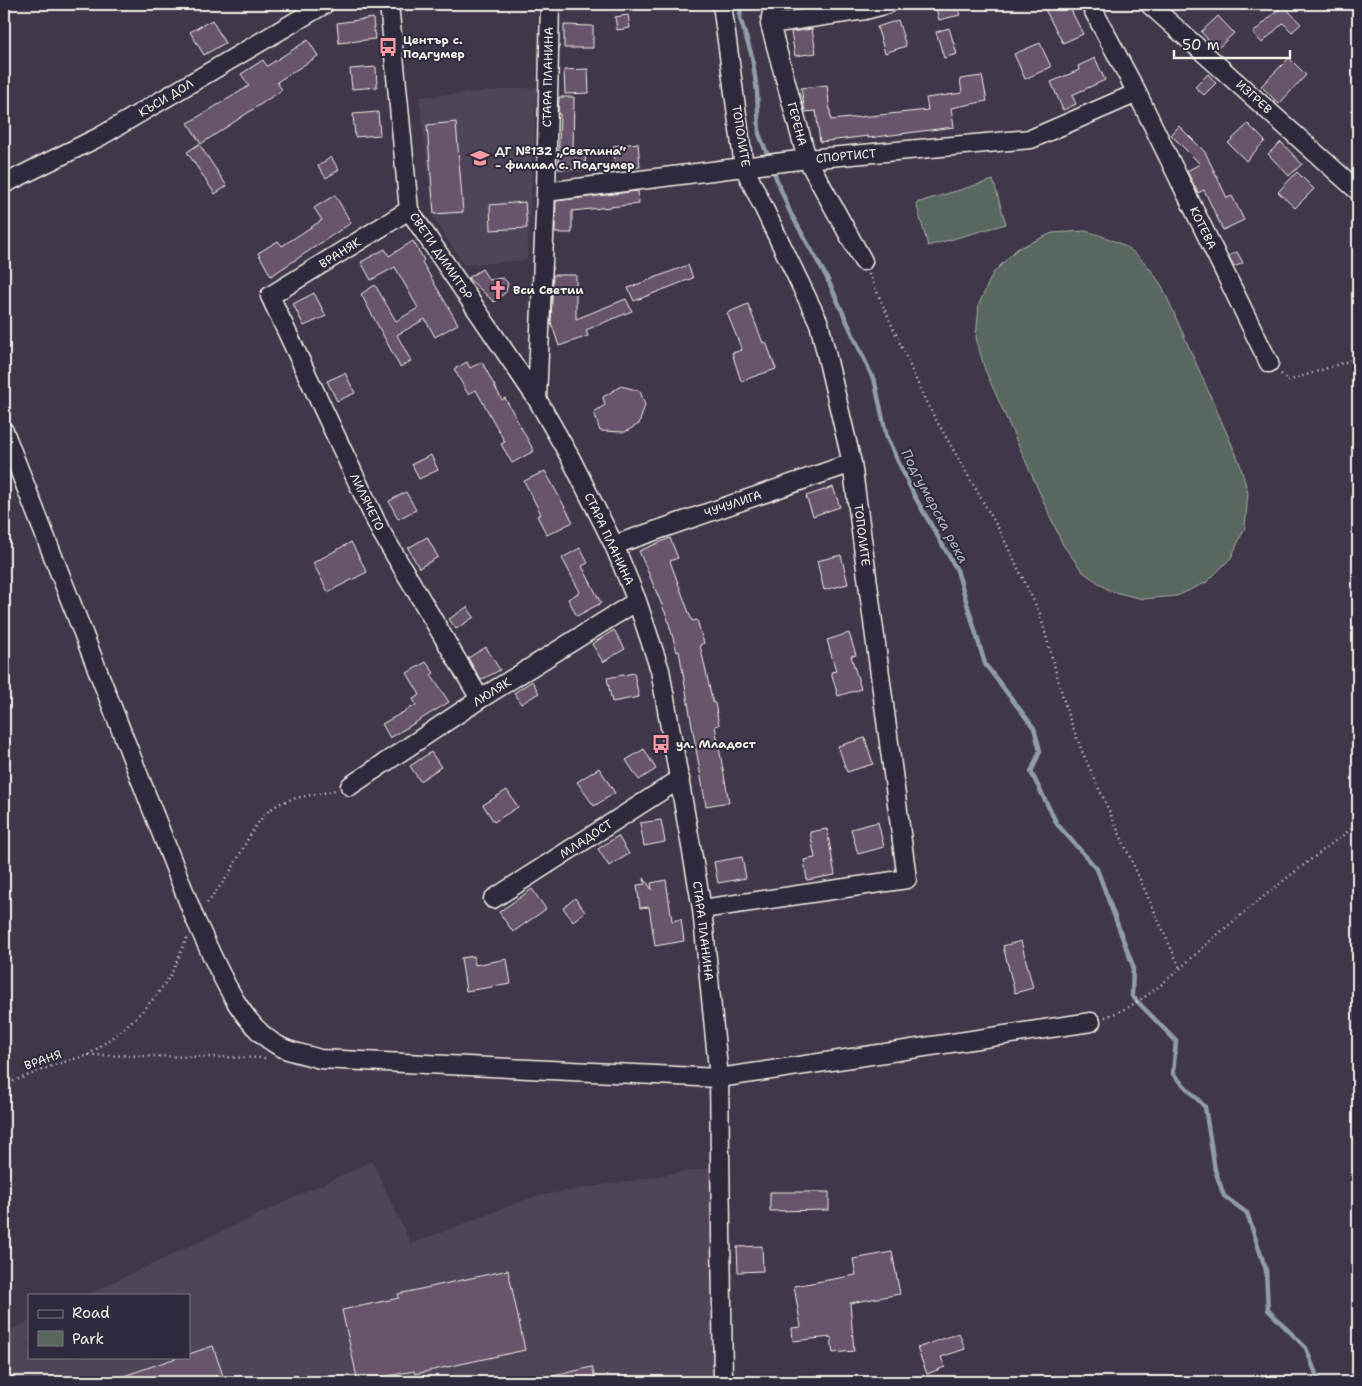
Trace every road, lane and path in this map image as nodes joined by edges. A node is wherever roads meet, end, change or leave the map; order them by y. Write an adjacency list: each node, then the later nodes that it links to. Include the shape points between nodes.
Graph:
1 (325, 4): 13 (street, КЪСИ ДОЛ, via 101,136)
2 (389, 4): 16 (street, СВЕТИ ДИМИТЪР)
3 (550, 4): 15 (street, СТАРА ПЛАНИНА)
4 (722, 4): 12 (street, ТОПОЛИТЕ)
5 (773, 4): 9 (street, ГЕРЕНА)
6 (888, 4): 9 (street)
7 (1090, 4): 10 (street, КОТЕВА)
8 (1149, 4): 14 (street, ИЗГРЕВ)
9 (770, 24): 11 (street, ГЕРЕНА)
10 (1137, 93): 11 (street, СПОРТИСТ, via 1031,139); 20 (street, КОТЕВА)
11 (806, 159): 12 (street, СПОРТИСТ); 17 (street, ГЕРЕНА)
12 (744, 167): 15 (street, СПОРТИСТ); 23 (street, ТОПОЛИТЕ, via 819,323)
13 (4, 184)
14 (1358, 191)
15 (546, 192): 21 (street, СТАРА ПЛАНИНА)
16 (409, 210): 18 (street, ВРАНЯК); 21 (street, СВЕТИ ДИМИТЪР)
17 (863, 261): 33 (path, via 928,404 1001,533 1040,614 1067,712 1082,751)
18 (270, 296): 26 (street, ЛИЛЯЧЕТО, via 380,530)
19 (1358, 358): 20 (path, via 1288,381)
20 (1269, 363)
21 (537, 400): 24 (street, СТАРА ПЛАНИНА, via 571,458)
22 (4, 431): 32 (street)
23 (852, 463): 24 (street, ЧУЧУЛИГА); 31 (street, ТОПОЛИТЕ, via 907,879)
24 (614, 545): 25 (street, СТАРА ПЛАНИНА)
25 (637, 601): 26 (street, ЛЮЛЯК); 27 (street, СТАРА ПЛАНИНА, via 660,670)
26 (480, 699): 28 (street, ЛЮЛЯК)
27 (680, 779): 30 (street, МЛАДОСТ); 31 (street, СТАРА ПЛАНИНА)
28 (350, 786): 32 (path, via 277,804 246,840 230,871)
29 (1358, 824): 33 (path, via 1285,878)
30 (493, 899)
31 (702, 909): 37 (street, СТАРА ПЛАНИНА)
32 (195, 920): 35 (path, via 171,973 143,1012); 37 (street, via 227,987 251,1024 282,1048 320,1058)
33 (1180, 968): 34 (path, via 1157,988 1116,1014)
34 (1091, 1022): 37 (street)
35 (88, 1055): 36 (path); 38 (path, ВРАНЯ)
36 (272, 1058)
37 (719, 1078): 39 (street, СТАРА ПЛАНИНА)
38 (4, 1085)
39 (723, 1382)

